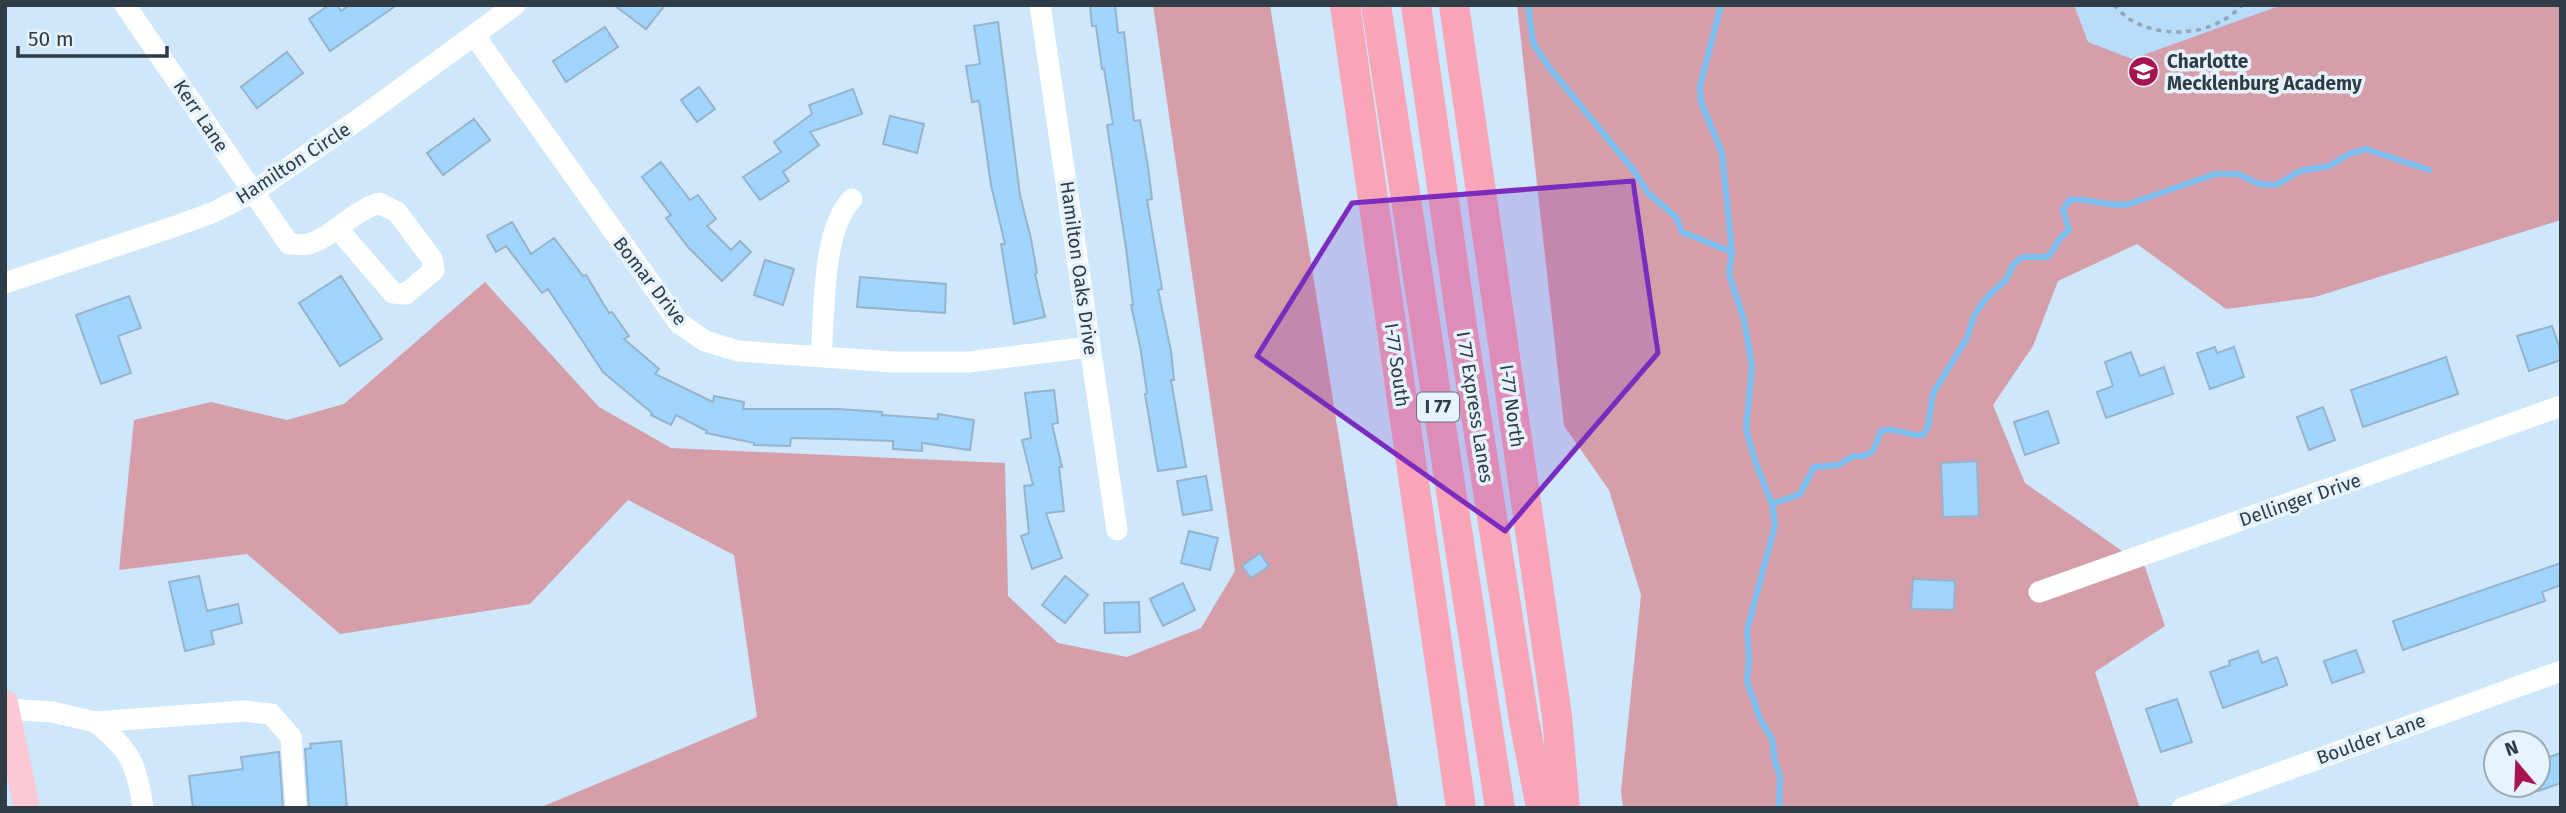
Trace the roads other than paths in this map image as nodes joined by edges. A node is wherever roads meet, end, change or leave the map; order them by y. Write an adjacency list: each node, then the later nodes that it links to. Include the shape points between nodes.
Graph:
1 (125, 5): 9 (street, Kerr Lane)
2 (514, 5): 8 (street, Hamilton Circle)
3 (1040, 5): 13 (street, Hamilton Oaks Drive)
4 (1345, 5): 24 (highway, I-77 South / I 77)
5 (1376, 5): 25 (highway, I 77 Express Lanes / I 77)
6 (1416, 5): 26 (highway, I 77 Express Lanes / I 77, via 1487,486)
7 (1454, 5): 27 (highway, I-77 North, via 1557,716)
8 (474, 35): 9 (street, Hamilton Circle); 14 (street, Bomar Drive, via 679,323 705,341 738,351)
9 (253, 192): 11 (street, Kerr Lane, via 289,244 309,244); 12 (street, Hamilton Circle, via 176,226)
10 (852, 199): 14 (street, via 835,224)
11 (338, 229): 11 (street, via 360,209 379,203 397,212 432,259 434,270 406,294 393,293)
12 (5, 283)
13 (1090, 347): 14 (street, Bomar Drive, via 969,362); 16 (street, Hamilton Oaks Drive)
14 (821, 357)
15 (2561, 406): 17 (street, Dellinger Drive)
16 (1117, 530)
17 (2039, 592)
18 (2561, 671): 28 (street, Boulder Lane)
19 (6, 706): 20 (street); 21 (main road)
20 (95, 722): 22 (street, via 118,739 130,757); 23 (street, via 243,711 271,714 291,737)
21 (27, 808)
22 (144, 808)
23 (296, 808)
24 (1461, 808)
25 (1500, 808)
26 (1541, 808)
27 (1565, 808)
28 (2182, 808)

